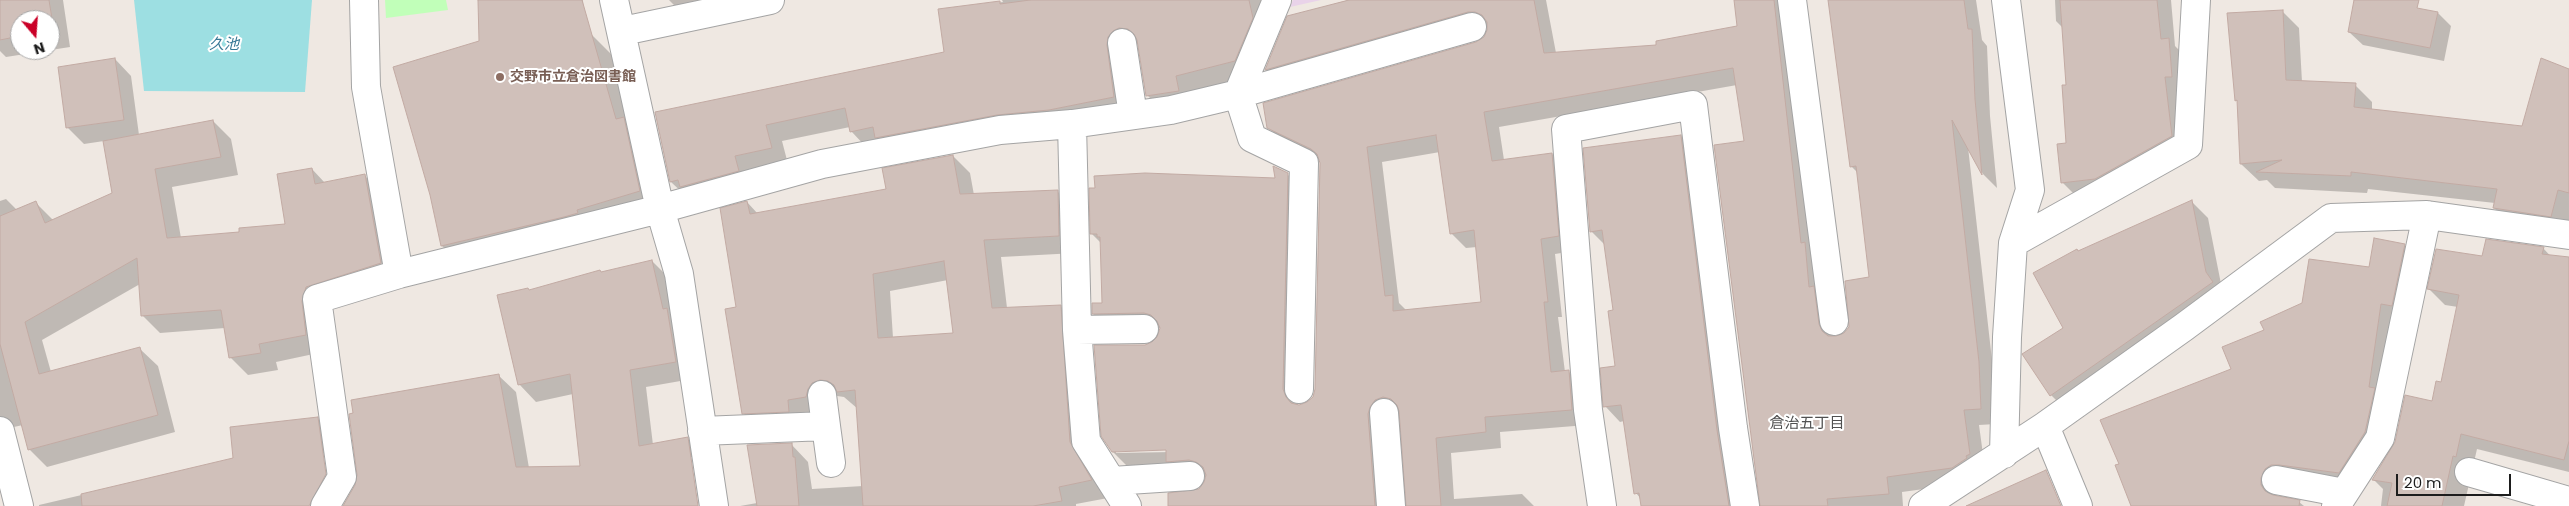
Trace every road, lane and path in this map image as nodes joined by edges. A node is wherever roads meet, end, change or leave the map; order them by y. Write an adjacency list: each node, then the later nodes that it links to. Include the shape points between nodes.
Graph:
1 (364, 0): 18 (street, via 366,87)
2 (614, 0): 9 (street)
3 (770, 0): 9 (street)
4 (1277, 0): 11 (street)
5 (1792, 0): 19 (street)
6 (2006, 0): 17 (street, via 2030,190)
7 (2196, 0): 17 (street, via 2188,145)
8 (1472, 27): 11 (street)
9 (623, 32): 14 (street)
10 (1122, 43): 12 (street)
11 (1238, 94): 12 (street, via 1171,110); 22 (street, via 1252,138 1304,163)
12 (1133, 115): 13 (street)
13 (1072, 124): 14 (street, via 1000,130 822,164); 21 (street)
14 (660, 209): 18 (street); 28 (street, via 679,274)
15 (2427, 215): 16 (street); 26 (street, via 2331,218); 35 (street, via 2380,438)
16 (2569, 235)
17 (2012, 243): 29 (street)
18 (399, 274): 38 (street, via 317,299 342,477)
19 (1834, 321)
20 (1144, 329): 21 (street)
21 (1077, 330): 34 (street, via 1086,441)
22 (1299, 389)
23 (822, 395): 25 (street)
24 (1384, 413): 40 (street)
25 (826, 426): 28 (street); 30 (street)
26 (2045, 426): 29 (street); 44 (street)
27 (0, 431): 37 (street)
28 (702, 431): 39 (street)
29 (2004, 454): 43 (street)
30 (831, 464)
31 (2469, 472): 36 (street)
32 (1190, 476): 34 (street)
33 (2276, 480): 35 (street)
34 (1122, 499)
35 (2340, 500)
36 (2569, 501)
37 (19, 506)
38 (325, 506)
39 (714, 506)
40 (1391, 506)
41 (1602, 506): 42 (street, via 1588,410 1566,129 1693,105)
42 (1745, 506)
43 (1923, 506)
44 (2078, 506)

